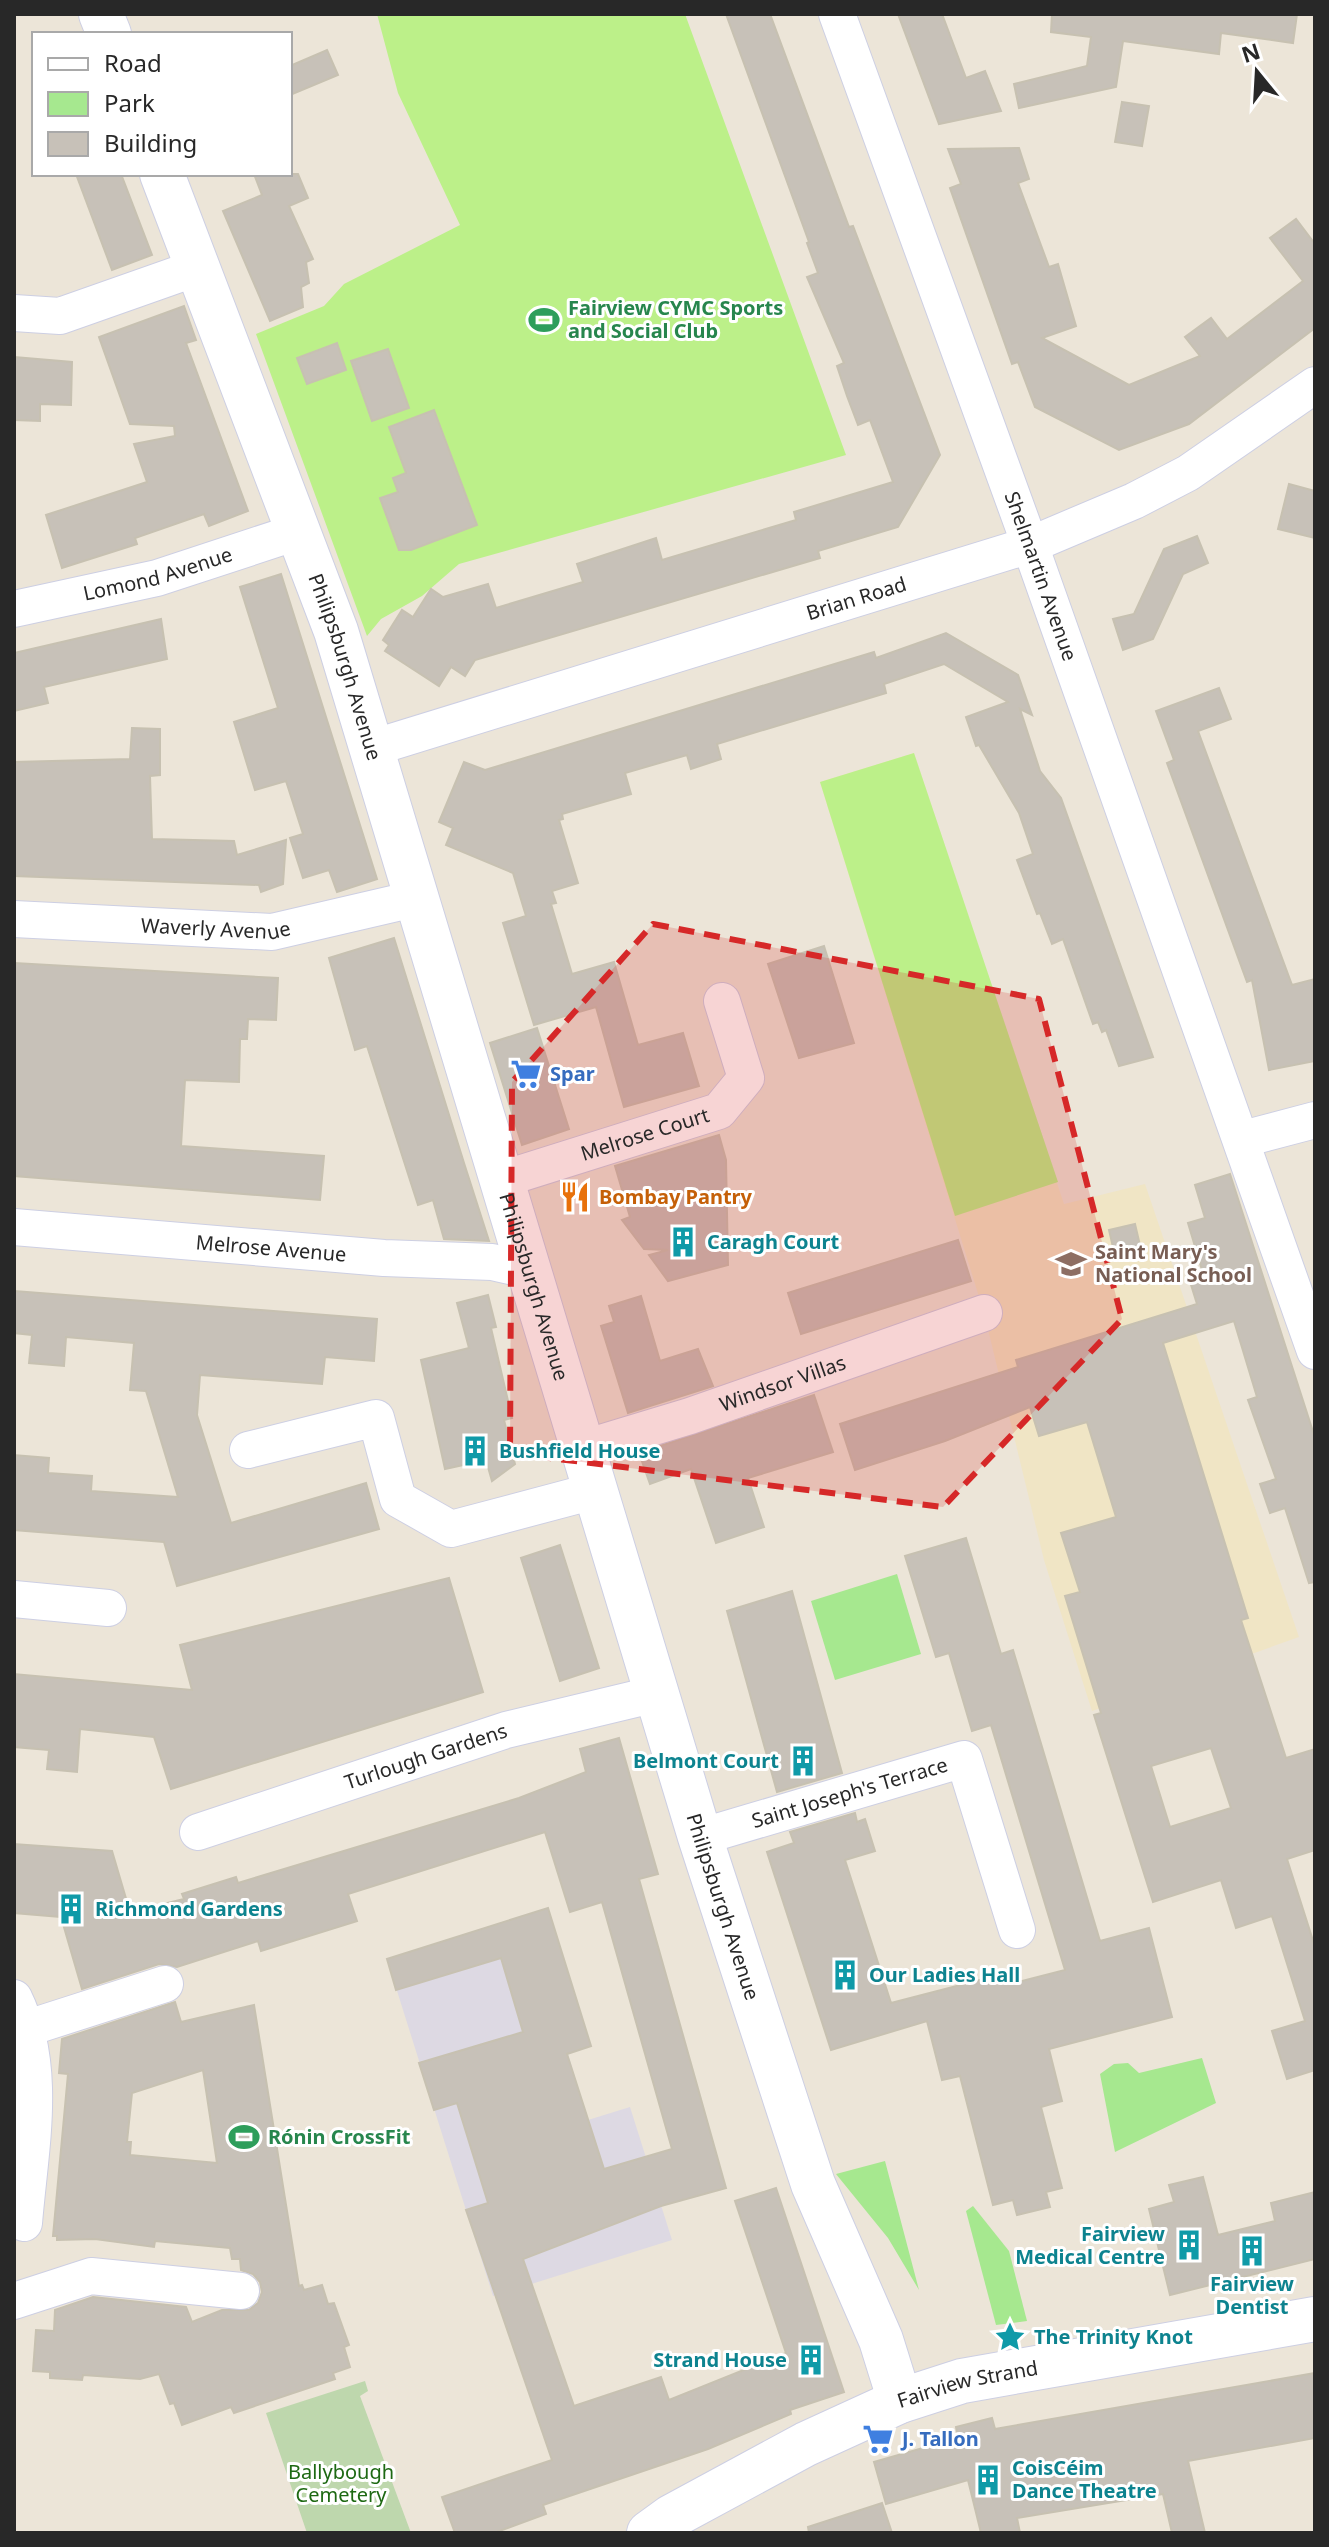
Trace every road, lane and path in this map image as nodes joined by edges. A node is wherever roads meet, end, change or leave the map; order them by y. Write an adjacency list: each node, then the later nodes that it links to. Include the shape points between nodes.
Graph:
1 (837, 14): 7 (street, Shelmartin Avenue)
2 (163, 176): 3 (street, Philipsburgh Avenue)
3 (199, 267): 4 (street, via 60,316); 6 (street, Philipsburgh Avenue)
4 (14, 313)
5 (1315, 385): 7 (street, Brian Road, via 1188,473)
6 (300, 531): 8 (street, Lomond Avenue, via 157,578); 9 (street, Philipsburgh Avenue, via 336,631)
7 (1030, 545): 9 (street, Brian Road); 14 (street, Shelmartin Avenue)
8 (14, 609)
9 (369, 749): 10 (street, Philipsburgh Avenue)
10 (414, 899): 11 (street, Waverly Avenue, via 272,932); 15 (street, Philipsburgh Avenue)
11 (14, 919)
12 (722, 1001): 15 (street, Melrose Court, via 746,1078 719,1111)
13 (1315, 1120): 14 (street)
14 (1243, 1139): 19 (street, Shelmartin Avenue)
15 (500, 1180): 17 (street, Philipsburgh Avenue)
16 (14, 1227): 17 (street, Melrose Avenue, via 492,1262)
17 (527, 1270): 20 (street, Philipsburgh Avenue)
18 (984, 1313): 20 (street, Windsor Villas)
19 (1315, 1351)
20 (581, 1449): 22 (street, Philipsburgh Avenue)
21 (248, 1450): 22 (street, via 376,1418 398,1499 451,1529)
22 (594, 1491): 25 (street, Philipsburgh Avenue)
23 (14, 1599): 24 (street)
24 (108, 1608)
25 (656, 1694): 26 (street, Turlough Gardens, via 506,1730); 27 (street, Philipsburgh Avenue)
26 (198, 1832)
27 (700, 1837): 28 (street, Saint Joseph's Terrace, via 964,1759); 35 (street, Philipsburgh Avenue, via 813,2184 881,2340)
28 (1017, 1930)
29 (165, 1984): 30 (street)
30 (21, 2013): 31 (street, via 35,2081)
31 (24, 2223)
32 (241, 2291): 33 (street, via 91,2276)
33 (14, 2301)
34 (1315, 2319): 35 (street, Fairview Strand, via 962,2381)
35 (900, 2401): 36 (street, Fairview Strand, via 806,2444)
36 (649, 2533)

